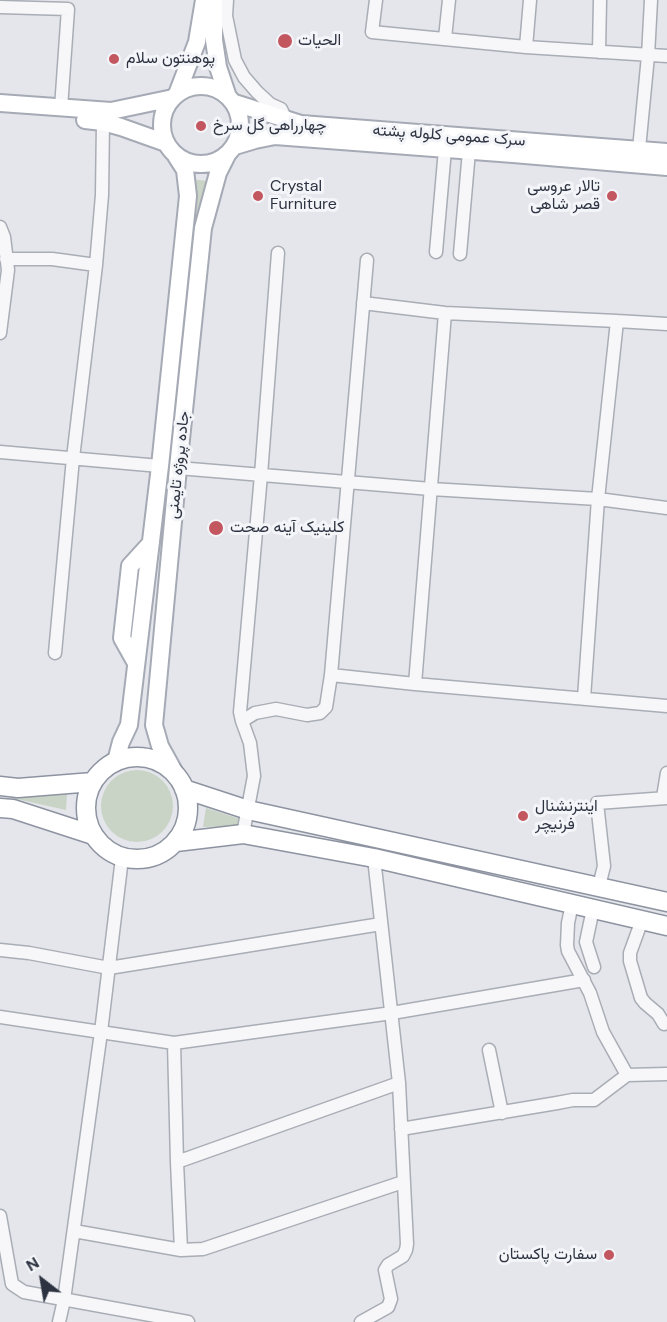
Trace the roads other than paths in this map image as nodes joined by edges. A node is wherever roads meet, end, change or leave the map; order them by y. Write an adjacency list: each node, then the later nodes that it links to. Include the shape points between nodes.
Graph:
1 (197, 0): 14 (street, via 189,40)
2 (204, 0): 14 (main road)
3 (214, 0): 19 (main road, via 218,67)
4 (227, 0): 23 (street, via 226,16 235,60 244,77 270,104 281,109)
5 (376, 0): 12 (street, via 372,32)
6 (449, 0): 12 (street)
7 (530, 0): 13 (street)
8 (600, 0): 15 (street)
9 (651, 0): 16 (street)
10 (55, 5): 11 (street); 21 (street, via 68,9)
11 (0, 7)
12 (445, 38): 13 (street)
13 (526, 47): 15 (street)
14 (194, 50): 18 (main road)
15 (599, 51): 16 (street)
16 (648, 56): 17 (street); 26 (street)
17 (667, 56)
18 (175, 96): 19 (main road, via 189,87 202,85 215,87); 21 (main road, via 111,111); 27 (main road, via 162,120 162,132)
19 (231, 99): 23 (main road, سرک عمومی کلوله پشته); 28 (main road, via 240,113 241,124 240,135)
20 (0, 103): 21 (main road)
21 (61, 108)
22 (0, 115): 24 (main road)
23 (286, 120): 26 (main road, سرک عمومی کلوله پشته)
24 (103, 122): 27 (main road); 38 (street)
25 (445, 149): 28 (main road, سرک عمومی کلوله پشته, via 274,136); 29 (main road, سرک عمومی کلوله پشته); 33 (street)
26 (639, 149): 30 (main road, سرک عمومی کلوله پشته)
27 (171, 150): 28 (main road, via 188,163 202,165 216,162); 46 (main road, جاده پروژه تایمنی, via 185,170 188,196)
28 (231, 150): 47 (main road, جاده پروژه تایمنی, via 218,173 203,228)
29 (469, 151): 31 (main road, سرک عمومی کلوله پشته); 35 (street)
30 (667, 152)
31 (667, 167)
32 (0, 227): 36 (street)
33 (436, 252)
34 (278, 253): 48 (street)
35 (460, 254)
36 (6, 259): 38 (street); 43 (street)
37 (367, 260): 39 (street)
38 (96, 265): 45 (street)
39 (363, 303): 40 (street); 49 (street)
40 (445, 313): 41 (street); 50 (street)
41 (617, 321): 42 (street); 51 (street)
42 (667, 324)
43 (0, 333)
44 (0, 452): 45 (street)
45 (73, 458): 46 (street); 53 (street)
46 (160, 466): 59 (main road, جاده پروژه تایمنی, via 129,725)
47 (178, 468): 48 (street); 62 (main road, جاده پروژه تایمنی, via 154,725 160,746)
48 (261, 475): 49 (street); 58 (street)
49 (348, 482): 50 (street); 54 (street)
50 (431, 489): 51 (street); 55 (street)
51 (598, 499): 52 (street); 56 (street)
52 (667, 508)
53 (55, 653)
54 (332, 675): 55 (street); 58 (street, via 326,707 320,712 307,715 276,709 255,713)
55 (415, 684): 56 (street)
56 (584, 698): 57 (street)
57 (667, 706)
58 (242, 721): 66 (street, via 253,759)
59 (116, 761): 61 (highway); 62 (highway, via 138,757 159,762)
60 (667, 773): 64 (street)
61 (93, 782): 63 (highway); 68 (highway, via 86,799 86,818)
62 (180, 782): 66 (highway); 69 (highway, via 188,807)
63 (0, 786)
64 (665, 797): 72 (street, via 597,803 604,866)
65 (0, 808): 68 (highway)
66 (248, 810): 67 (street); 72 (highway)
67 (243, 834): 69 (highway); 71 (highway)
68 (93, 836): 70 (highway, via 105,849)
69 (176, 842): 70 (highway, via 160,854 142,860)
70 (122, 858): 81 (street)
71 (374, 858): 74 (highway); 77 (street)
72 (599, 886): 73 (highway)
73 (667, 902)
74 (572, 904): 75 (highway); 82 (street, via 567,945)
75 (593, 909): 76 (highway); 80 (street, via 586,942)
76 (642, 920): 78 (highway); 85 (street, via 630,961 641,998)
77 (381, 924): 81 (street); 83 (street)
78 (667, 926)
79 (0, 950): 81 (street)
80 (594, 967)
81 (109, 968): 86 (street)
82 (584, 980): 83 (street); 90 (street, via 603,1032)
83 (392, 1013): 87 (street); 91 (street)
84 (0, 1017): 86 (street)
85 (664, 1024)
86 (101, 1032): 87 (street); 97 (street)
87 (174, 1042): 94 (street)
88 (489, 1050): 92 (street)
89 (667, 1074): 90 (street)
90 (627, 1075): 92 (street, via 594,1100)
91 (399, 1083): 93 (street); 94 (street)
92 (502, 1113): 93 (street)
93 (401, 1129): 95 (street)
94 (177, 1162): 98 (street)
95 (403, 1182): 98 (street, via 203,1249); 102 (street, via 406,1251 385,1270 391,1299 388,1307)
96 (0, 1216): 99 (street, via 12,1284 24,1292)
97 (74, 1231): 98 (street); 99 (street)
98 (181, 1250)
99 (64, 1300): 100 (street); 101 (street)
100 (59, 1322)
101 (188, 1322)
102 (361, 1322)

